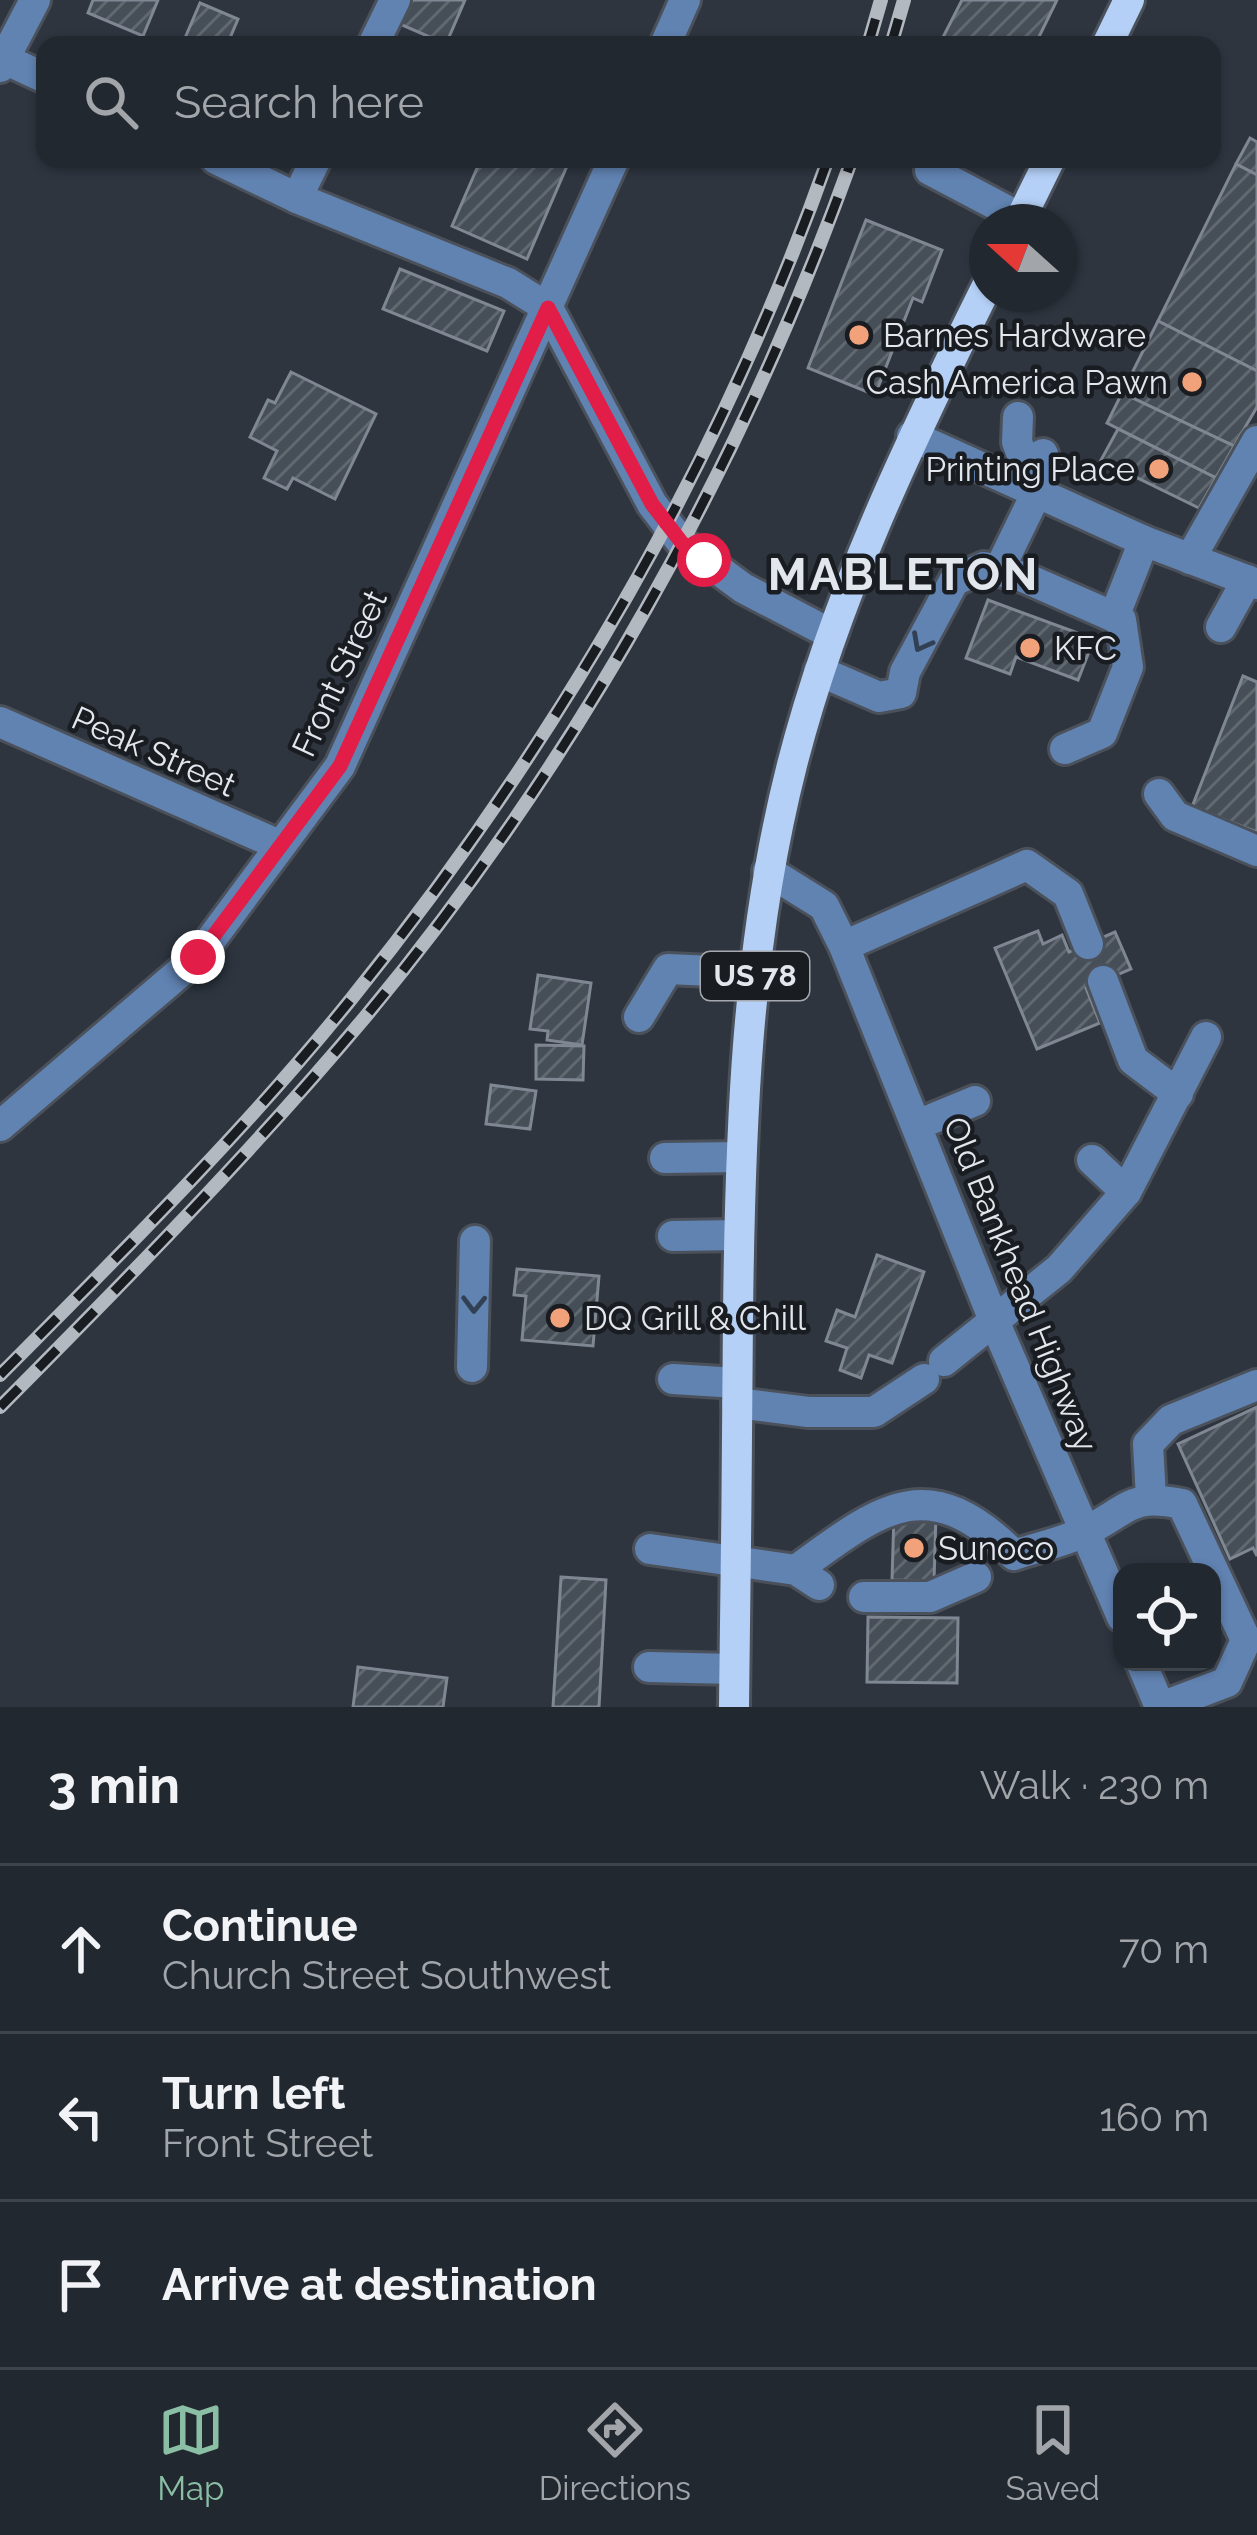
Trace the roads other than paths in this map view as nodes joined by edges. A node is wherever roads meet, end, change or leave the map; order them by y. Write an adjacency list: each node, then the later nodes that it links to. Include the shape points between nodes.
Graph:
1 (35, 0): 8 (street)
2 (395, 0): 5 (street)
3 (686, 0): 6 (street)
4 (1129, 0): 7 (main road)
5 (377, 36)
6 (669, 36)
7 (1111, 36)
8 (2, 61): 9 (street)
9 (36, 74)
10 (235, 168): 15 (street)
11 (312, 168): 15 (street)
12 (610, 168): 18 (street, Front Street)
13 (1046, 168): 17 (main road)
14 (930, 170): 16 (street)
15 (297, 198): 18 (street, via 508,283)
16 (991, 204)
17 (1028, 204)
18 (548, 308): 30 (street, via 652,504 682,543 743,588); 35 (street, Front Street, via 340,766)
19 (974, 312): 21 (main road, US 78)
20 (1018, 417): 23 (street, via 1025,463)
21 (912, 436): 23 (street); 30 (main road, US 78)
22 (1257, 441): 25 (street)
23 (1040, 472): 24 (street); 26 (street)
24 (1144, 541): 25 (street); 28 (street)
25 (1190, 559): 27 (street)
26 (999, 571): 28 (street); 31 (street, one-way to 31, via 984,567 954,581 901,694 879,697)
27 (1252, 582): 29 (street)
28 (1114, 617): 33 (street, via 1128,667 1102,733)
29 (1221, 627)
30 (832, 634): 31 (main road, US 78)
31 (819, 671): 37 (main road, US 78)
32 (0, 722): 35 (street, Peak Street)
33 (1064, 749)
34 (1159, 794): 36 (street, via 1174,816)
35 (279, 845): 47 (street, Front Street, via 198,957)
36 (1257, 851)
37 (768, 871): 39 (street, Old Bankhead Highway, via 824,906); 40 (main road, US 78)
38 (1088, 944): 39 (street, via 1069,894 1027,865)
39 (844, 946): 46 (street, Old Bankhead Highway)
40 (755, 973): 42 (street, via 668,969); 48 (main road, US 78)
41 (1102, 981): 44 (street, via 1133,1060)
42 (639, 1016)
43 (1206, 1036): 44 (street)
44 (1178, 1094): 51 (street)
45 (975, 1101): 46 (street)
46 (917, 1125): 55 (street, Old Bankhead Highway)
47 (0, 1126)
48 (740, 1157): 49 (street); 52 (main road, US 78)
49 (665, 1159)
50 (1092, 1160): 51 (street)
51 (1126, 1192): 55 (street, via 1059,1269)
52 (739, 1234): 53 (street); 59 (main road, US 78)
53 (673, 1237)
54 (475, 1241): 56 (street, one-way to 56)
55 (995, 1323): 59 (street, via 874,1412 808,1412); 61 (street, Old Bankhead Highway)
56 (472, 1367)
57 (674, 1379): 59 (street)
58 (1257, 1385): 60 (street, via 1171,1420 1148,1444)
59 (737, 1393): 63 (main road, US 78)
60 (1151, 1498): 61 (street); 71 (street, via 1182,1504 1246,1640 1227,1682)
61 (1086, 1531): 63 (street, via 1014,1555 986,1527 939,1505 889,1508 865,1520 807,1578); 65 (street, Old Bankhead Highway)
62 (650, 1549): 63 (street)
63 (736, 1559): 68 (main road, US 78)
64 (976, 1577): 66 (street, via 930,1597)
65 (1113, 1596)
66 (864, 1597)
67 (649, 1667): 68 (street)
68 (734, 1670): 70 (main road, US 78)
69 (1145, 1671): 71 (street)
70 (734, 1707)
71 (1161, 1707)

